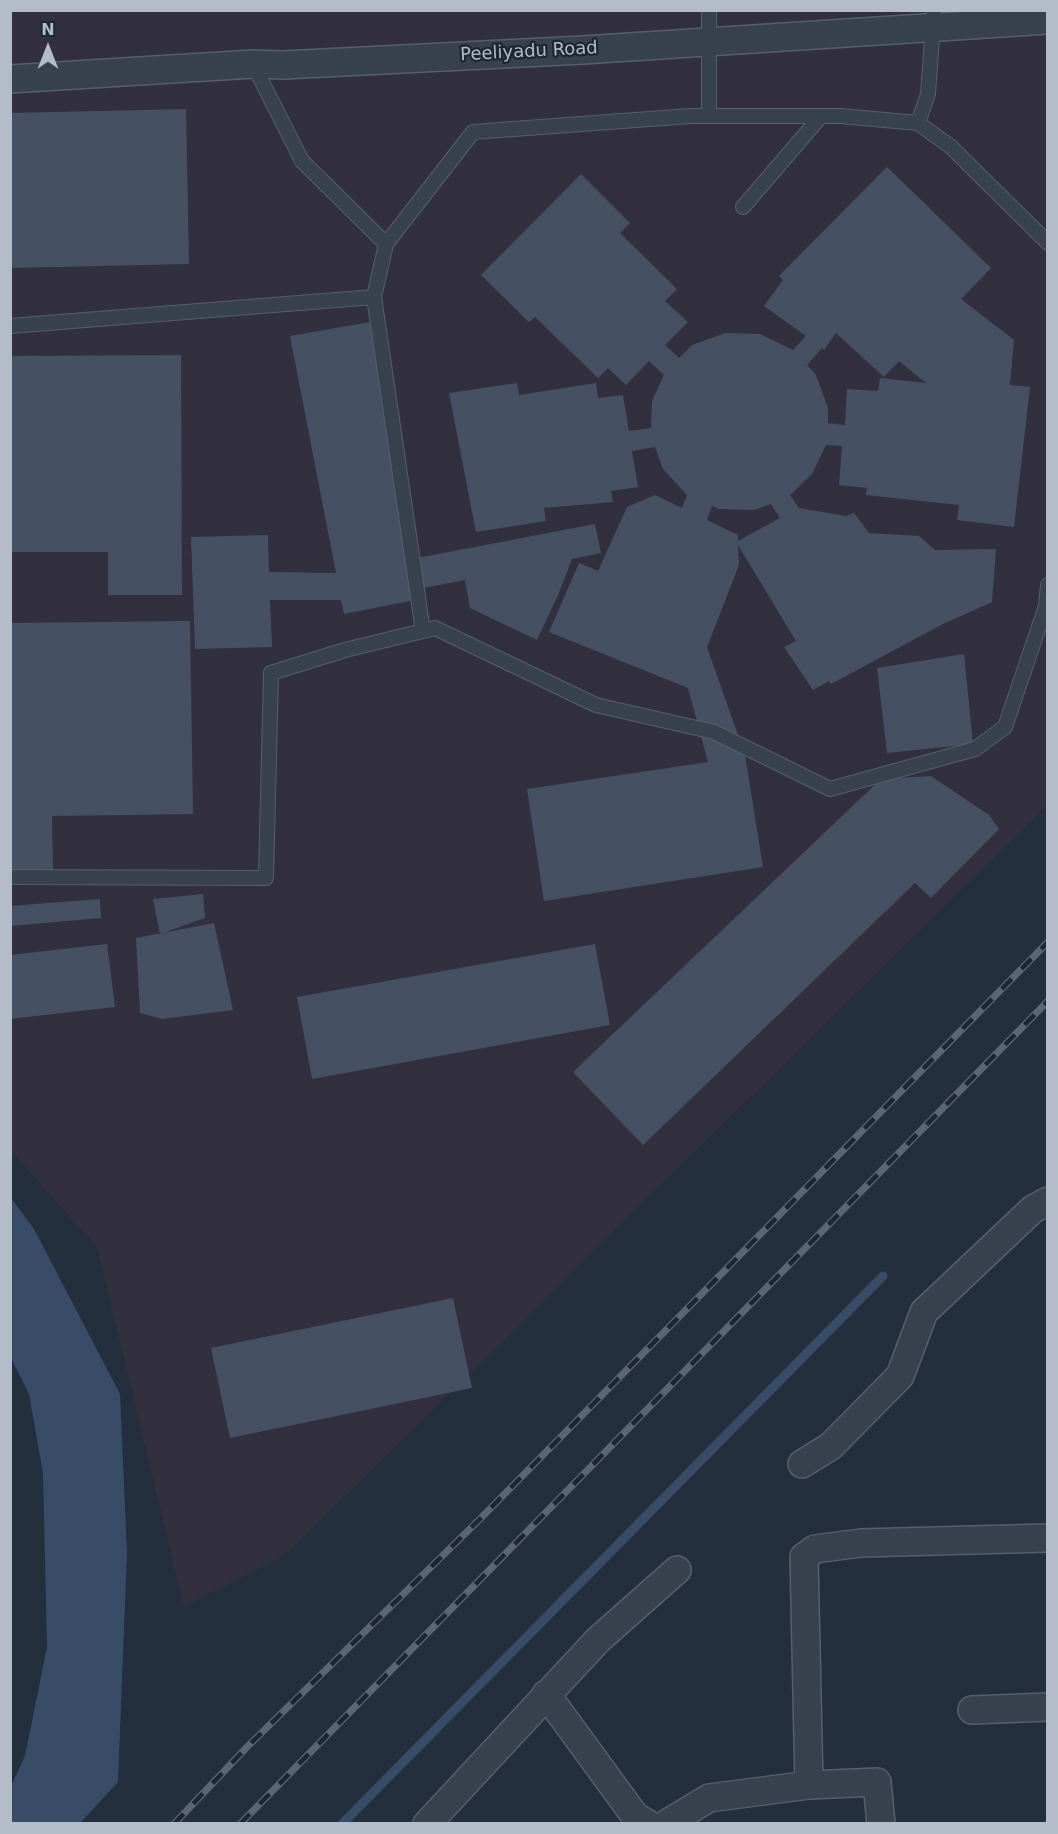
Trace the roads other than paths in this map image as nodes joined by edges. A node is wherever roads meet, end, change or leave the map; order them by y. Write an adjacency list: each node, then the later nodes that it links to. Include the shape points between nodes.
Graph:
1 (709, 10): 4 (lane)
2 (934, 18): 3 (street, Peeliyadu Road); 4 (street, Peeliyadu Road); 9 (lane, via 928,94)
3 (1047, 20)
4 (710, 40): 5 (street, Peeliyadu Road, via 444,57); 7 (lane)
5 (253, 64): 6 (street, Peeliyadu Road); 12 (lane, via 302,161)
6 (10, 79)
7 (709, 117): 8 (lane); 12 (lane, via 473,132)
8 (821, 117): 9 (lane); 10 (lane)
9 (918, 123): 11 (lane, via 951,147)
10 (743, 207)
11 (1047, 243)
12 (386, 244): 13 (lane)
13 (374, 297): 14 (lane); 16 (lane)
14 (10, 326)
15 (1047, 585): 16 (lane, via 1046,606 1005,727 975,749 830,789 714,732 596,705 435,628)
16 (423, 631): 17 (lane, via 271,673 266,878)
17 (10, 877)
18 (1047, 1202): 19 (street, via 1033,1209 924,1312 900,1376 831,1446)
19 (802, 1464)
20 (1047, 1538): 25 (street, via 861,1543 815,1549 804,1557)
21 (677, 1570): 22 (street, via 598,1640)
22 (546, 1694): 27 (street); 28 (street, via 635,1816)
23 (1047, 1707): 24 (street)
24 (972, 1710)
25 (809, 1785): 26 (street, via 709,1798); 29 (street, via 877,1782)
26 (681, 1820)
27 (427, 1824)
28 (648, 1824)
29 (881, 1824)

